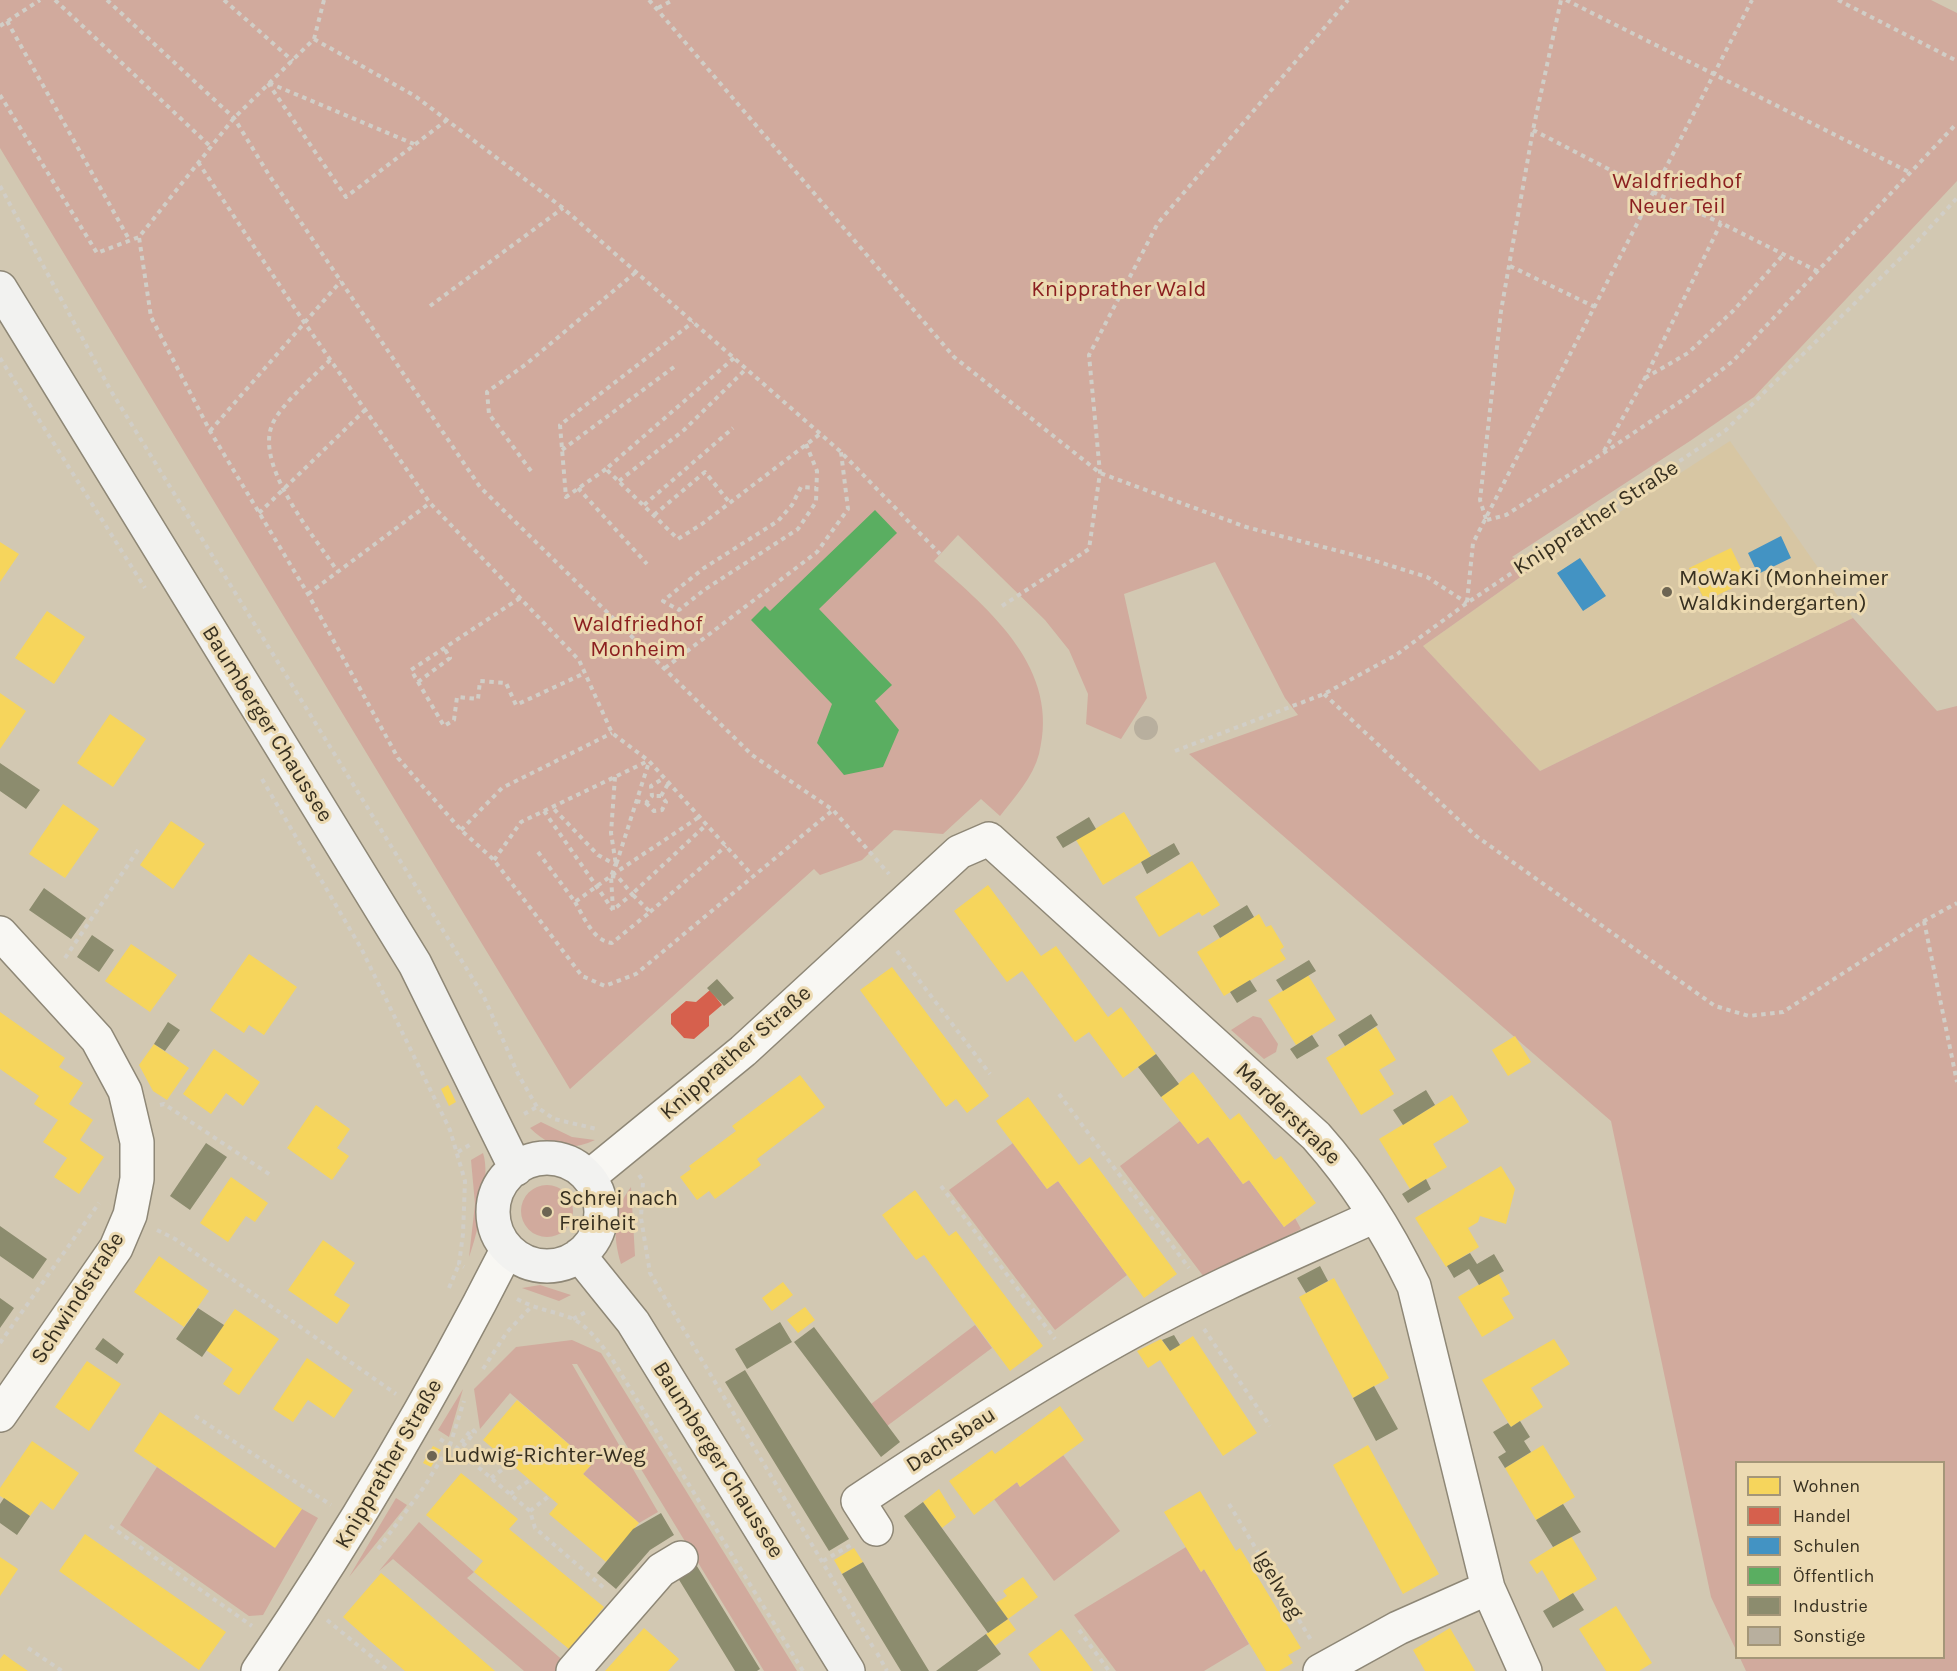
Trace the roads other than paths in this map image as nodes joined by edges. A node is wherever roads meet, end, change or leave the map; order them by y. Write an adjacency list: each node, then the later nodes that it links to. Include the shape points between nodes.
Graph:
1 (0, 288): 4 (street, Baumberger Chaussee, via 415,964)
2 (908, 898): 5 (street, Knipprather Straße, via 743,1052); 6 (street, Marderstraße, via 959,852 989,839 1316,1136 1356,1185)
3 (0, 933): 9 (street, Schwindstraße, via 97,1039 125,1091 137,1142 138,1179 130,1215 116,1248)
4 (516, 1169): 5 (street, via 530,1161 562,1159); 7 (street, via 502,1181 494,1198 492,1217)
5 (590, 1176): 8 (street, via 599,1192 602,1218 592,1243)
6 (1375, 1216): 10 (street, Dachsbau, via 1197,1298 1074,1364 961,1433 858,1501); 12 (street, Marderstraße, via 1414,1286)
7 (507, 1250): 8 (street, via 523,1262 542,1267 562,1264); 14 (street, Knipprather Straße, via 357,1521)
8 (579, 1255): 16 (street, Baumberger Chaussee, via 633,1322)
9 (0, 1415)
10 (876, 1529)
11 (681, 1558): 15 (street, via 661,1570)
12 (1488, 1588): 13 (street, via 1398,1628); 17 (street, Marderstraße)
13 (1323, 1669)
14 (258, 1671)
15 (573, 1671)
16 (848, 1671)
17 (1525, 1671)

